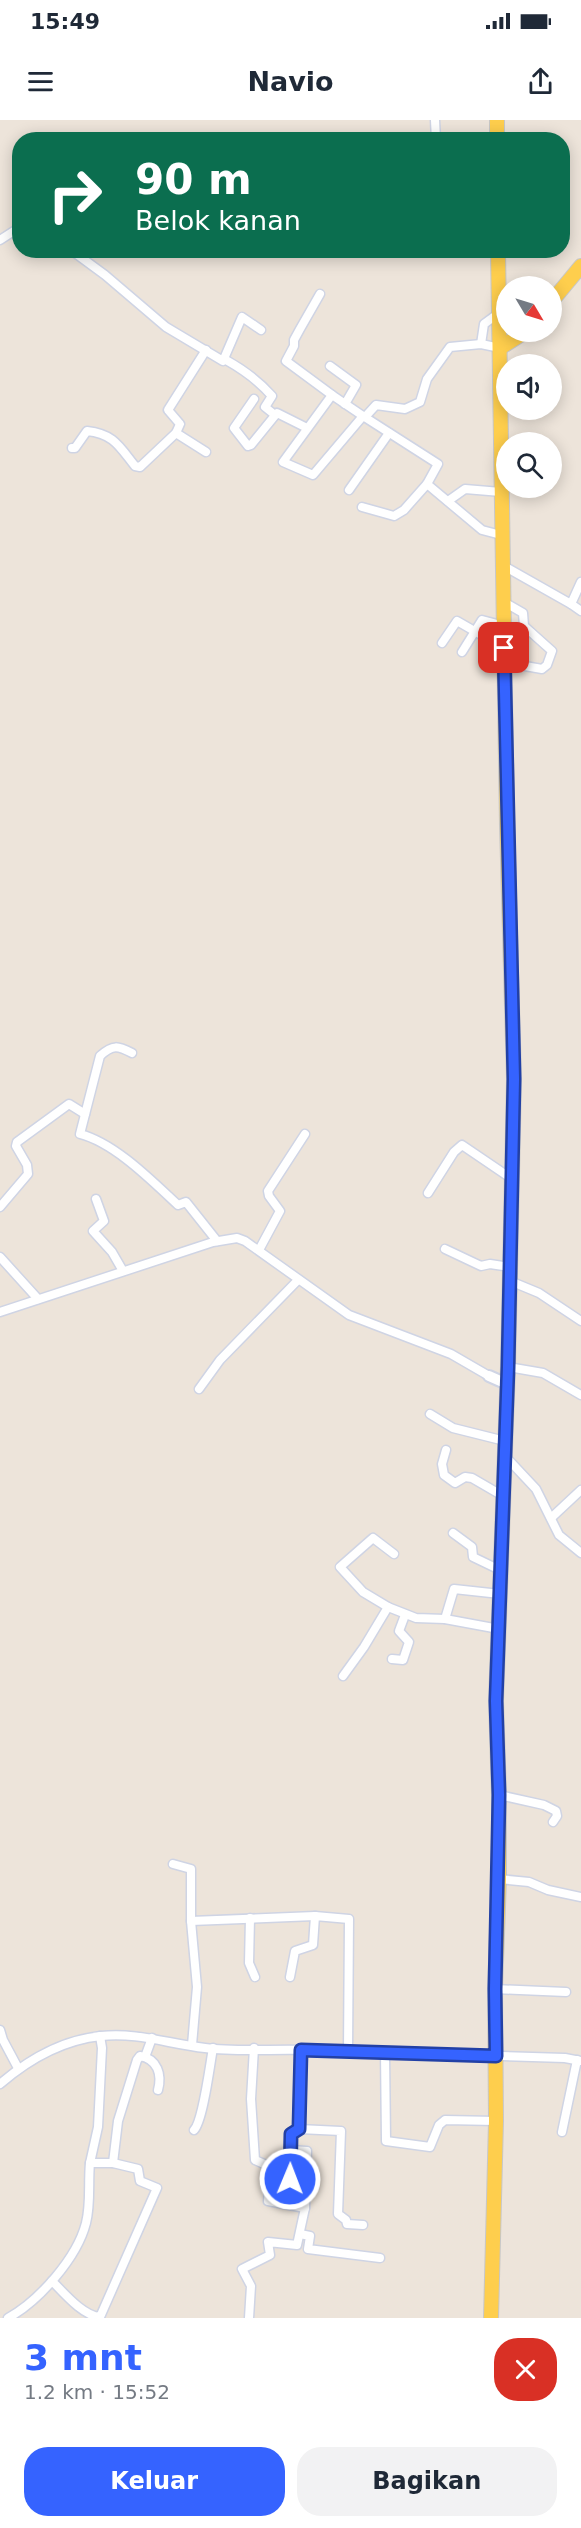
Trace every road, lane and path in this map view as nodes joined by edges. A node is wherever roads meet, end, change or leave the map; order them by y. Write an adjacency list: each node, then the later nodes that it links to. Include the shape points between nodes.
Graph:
1 (82, 258): 13 (street, via 166,327)
2 (498, 258): 4 (main road)
3 (581, 266): 5 (main road)
4 (498, 276)
5 (562, 289)
6 (320, 294): 16 (street, via 286,361)
7 (496, 315): 11 (street, via 484,324)
8 (261, 330): 14 (street, via 242,317)
9 (500, 342): 12 (main road)
10 (509, 342): 12 (main road)
11 (481, 344): 12 (street); 20 (street, via 450,347 427,379 420,402 405,409 380,405)
12 (500, 348): 22 (main road)
13 (206, 350): 14 (street); 23 (street, via 168,410 180,424)
14 (226, 360): 19 (street, via 246,371 272,396 265,407)
15 (330, 366): 18 (street, via 356,386)
16 (332, 394): 18 (street); 21 (street)
17 (254, 399): 19 (street, via 234,428 246,444 251,445)
18 (345, 404): 20 (street)
19 (275, 415): 21 (street, via 279,413)
20 (364, 416): 21 (street, via 313,475 283,462); 24 (street)
21 (307, 428)
22 (500, 432)
23 (176, 433): 25 (street, via 138,467 107,435 88,431); 26 (street)
24 (389, 434): 27 (street, via 438,464); 28 (street)
25 (72, 448)
26 (206, 452)
27 (428, 484): 31 (street); 32 (street, via 394,516)
28 (349, 490)
29 (496, 492): 31 (street, via 465,489)
30 (501, 498): 33 (main road)
31 (448, 501): 33 (street, via 485,532)
32 (362, 507)
33 (501, 535): 34 (main road)
34 (502, 565): 36 (main road); 37 (street)
35 (581, 582): 37 (street)
36 (504, 602): 39 (main road); 43 (street, via 523,613 524,626 552,651 542,669 525,666)
37 (570, 604): 38 (street)
38 (581, 611)
39 (505, 626): 40 (street, via 482,620); 43 (main road)
40 (474, 632): 41 (street, via 457,621); 42 (street); 43 (street)
41 (442, 643)
42 (462, 652)
43 (505, 653): 47 (main road, via 514,1055)
44 (132, 1053): 45 (street, via 117,1046 100,1056)
45 (85, 1114): 50 (street, via 69,1104 17,1142 28,1174); 51 (street, via 80,1134 103,1144 178,1205 186,1202)
46 (306, 1134): 53 (street, via 268,1191 280,1211)
47 (512, 1179): 48 (street, via 462,1145); 56 (main road)
48 (428, 1192)
49 (96, 1198): 55 (street, via 104,1221 93,1231)
50 (0, 1207)
51 (217, 1241): 53 (street, via 237,1238); 55 (street)
52 (445, 1249): 56 (street)
53 (259, 1250): 57 (street)
54 (0, 1257): 58 (street)
55 (123, 1271): 58 (street)
56 (510, 1274): 60 (street); 61 (main road)
57 (298, 1280): 62 (street, via 349,1315 451,1354); 64 (street, via 220,1360)
58 (38, 1299): 59 (street)
59 (0, 1312)
60 (581, 1321)
61 (508, 1367): 63 (main road); 65 (street, via 543,1373)
62 (489, 1376): 63 (street)
63 (507, 1384): 67 (main road)
64 (199, 1389)
65 (581, 1395)
66 (430, 1414): 67 (street, via 453,1428)
67 (505, 1441): 69 (main road)
68 (446, 1450): 71 (street, via 441,1468 446,1477 454,1483 472,1478)
69 (504, 1468): 71 (main road); 72 (street, via 536,1489)
70 (581, 1490): 72 (street)
71 (503, 1496): 76 (main road)
72 (551, 1518): 74 (street, via 559,1535)
73 (453, 1533): 76 (street, via 473,1548 474,1558)
74 (581, 1553)
75 (394, 1554): 78 (street, via 374,1538 340,1567 363,1592)
76 (500, 1570): 77 (main road)
77 (500, 1594): 80 (street, via 454,1589); 81 (main road)
78 (388, 1607): 79 (street); 83 (street)
79 (405, 1615): 80 (street); 82 (street, via 399,1631 409,1642 403,1660)
80 (445, 1620): 81 (street)
81 (499, 1629): 84 (main road)
82 (392, 1659)
83 (343, 1676)
84 (499, 1795): 85 (street, via 544,1805 556,1811); 87 (main road)
85 (554, 1822)
86 (173, 1864): 91 (street, via 191,1869)
87 (499, 1879): 88 (street, via 529,1882); 94 (main road)
88 (581, 1897)
89 (315, 1916): 90 (street); 93 (street, via 313,1945 295,1951); 104 (street, via 350,1920)
90 (250, 1918): 91 (street); 92 (street, via 249,1964)
91 (191, 1921): 100 (street, via 197,1986)
92 (255, 1977)
93 (290, 1977)
94 (495, 1989): 95 (street); 106 (main road)
95 (566, 1992)
96 (0, 2030): 99 (street)
97 (100, 2036): 98 (street); 109 (street, via 58,2047); 117 (street, via 98,2127)
98 (152, 2038): 100 (street); 107 (street)
99 (1, 2042): 109 (street)
100 (192, 2045): 101 (street)
101 (213, 2048): 102 (street); 114 (street)
102 (254, 2048): 103 (street); 119 (street, via 251,2099 255,2160 272,2167)
103 (301, 2050): 104 (street); 113 (street)
104 (348, 2051): 105 (street)
105 (386, 2052): 106 (street); 112 (street, via 386,2141 430,2147 439,2124 445,2120)
106 (496, 2056): 108 (street); 112 (main road)
107 (145, 2057): 111 (street, via 160,2071); 118 (street, via 137,2058 118,2121)
108 (579, 2061): 115 (street)
109 (18, 2068): 110 (street)
110 (0, 2084)
111 (158, 2090)
112 (496, 2121): 127 (main road)
113 (299, 2129): 116 (street, via 292,2133); 121 (street, via 341,2131 338,2214 347,2224)
114 (194, 2130)
115 (562, 2132)
116 (291, 2150): 119 (street, via 290,2179); 120 (street, via 308,2151)
117 (90, 2163): 118 (street); 124 (street, via 87,2221)
118 (113, 2163): 124 (street, via 138,2169 140,2181 157,2188 101,2316 95,2317)
119 (271, 2183): 120 (street, via 268,2203)
120 (305, 2208): 122 (street)
121 (363, 2225)
122 (300, 2234): 123 (street, via 309,2235 308,2249); 126 (street, via 296,2245 269,2241 270,2255 242,2269 251,2286)
123 (380, 2258)
124 (52, 2281): 125 (street)
125 (8, 2318)
126 (249, 2318)
127 (491, 2318)

